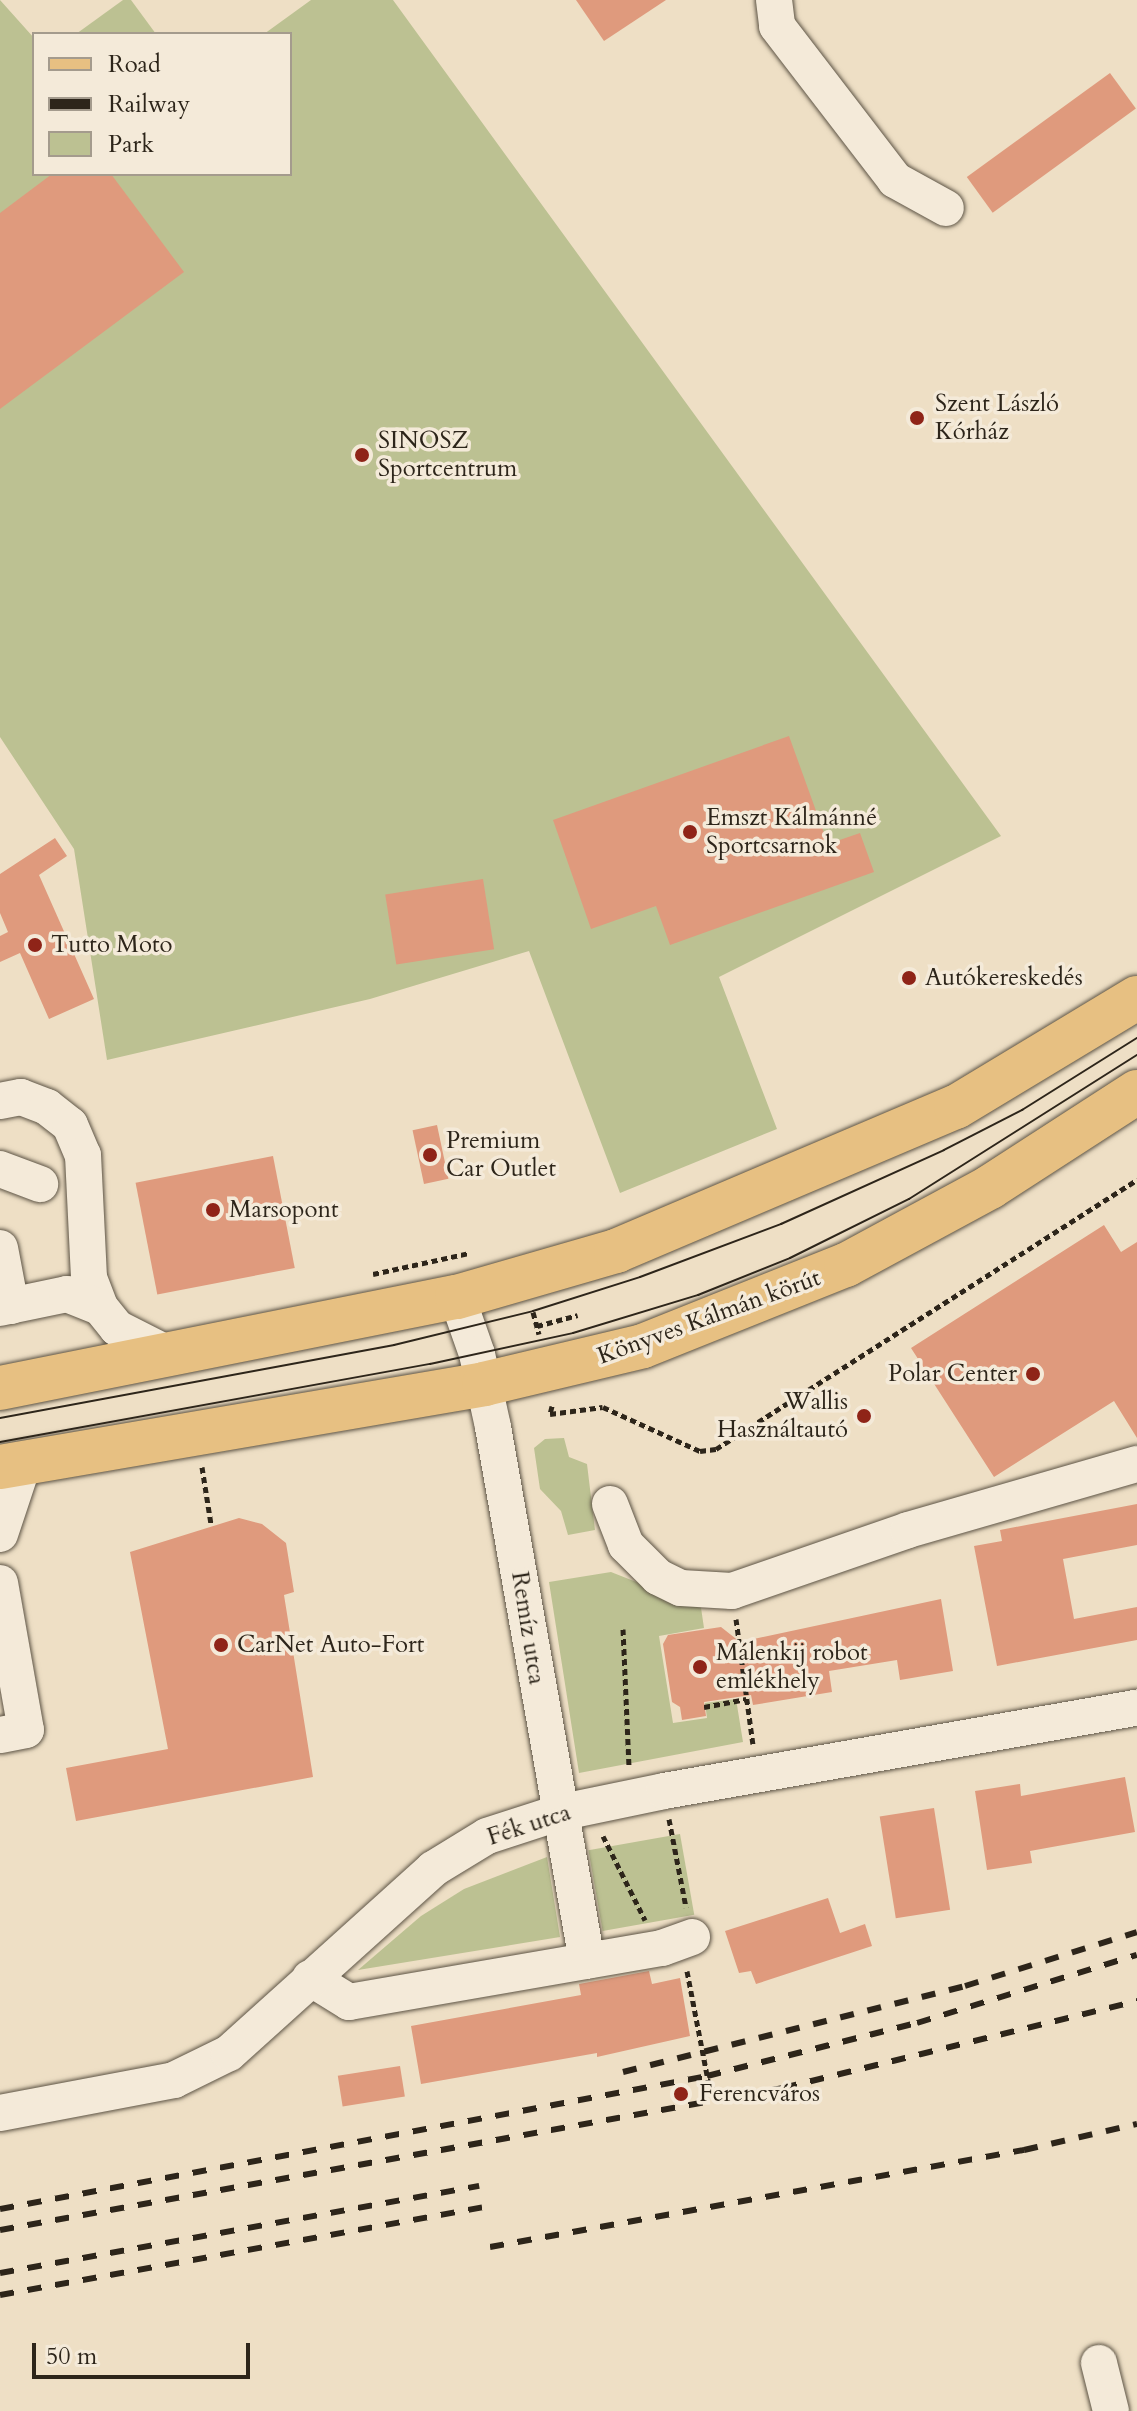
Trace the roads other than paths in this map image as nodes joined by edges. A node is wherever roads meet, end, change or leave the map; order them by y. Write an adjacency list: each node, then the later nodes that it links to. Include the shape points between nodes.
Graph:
1 (774, 0): 2 (street, via 777,26 895,180)
2 (946, 208)
3 (1137, 998): 9 (main road, via 956,1107 889,1139 689,1224 524,1282)
4 (1137, 1092): 13 (main road, Könyves Kálmán körút, via 990,1187 846,1265 658,1341)
5 (0, 1101): 11 (street, via 21,1097 47,1107 70,1125 83,1155 89,1278)
6 (0, 1169): 7 (street)
7 (40, 1184)
8 (0, 1248): 10 (street)
9 (457, 1297): 12 (main road); 13 (street, Remíz utca)
10 (5, 1307): 11 (street, via 67,1294)
11 (100, 1307): 12 (street, via 117,1328)
12 (168, 1354): 14 (main road)
13 (484, 1384): 16 (main road, Könyves Kálmán körút); 24 (street, Remíz utca)
14 (0, 1388)
15 (1137, 1464): 17 (street, via 808,1552 732,1591 694,1590 658,1577 626,1545)
16 (12, 1465): 18 (street)
17 (610, 1504)
18 (0, 1534)
19 (0, 1583): 20 (street)
20 (6, 1649): 21 (street)
21 (10, 1693): 23 (street, via 26,1730)
22 (1137, 1708): 24 (street, Fék utca)
23 (0, 1735)
24 (558, 1813): 26 (street, Remíz utca); 27 (street, Fék utca, via 487,1836 433,1869)
25 (678, 1941): 26 (street)
26 (587, 1961): 27 (street, via 349,2002)
27 (310, 1978): 28 (street, Fék utca, via 229,2053 174,2080)
28 (0, 2113)
29 (1099, 2363): 30 (street)
30 (1111, 2411)

